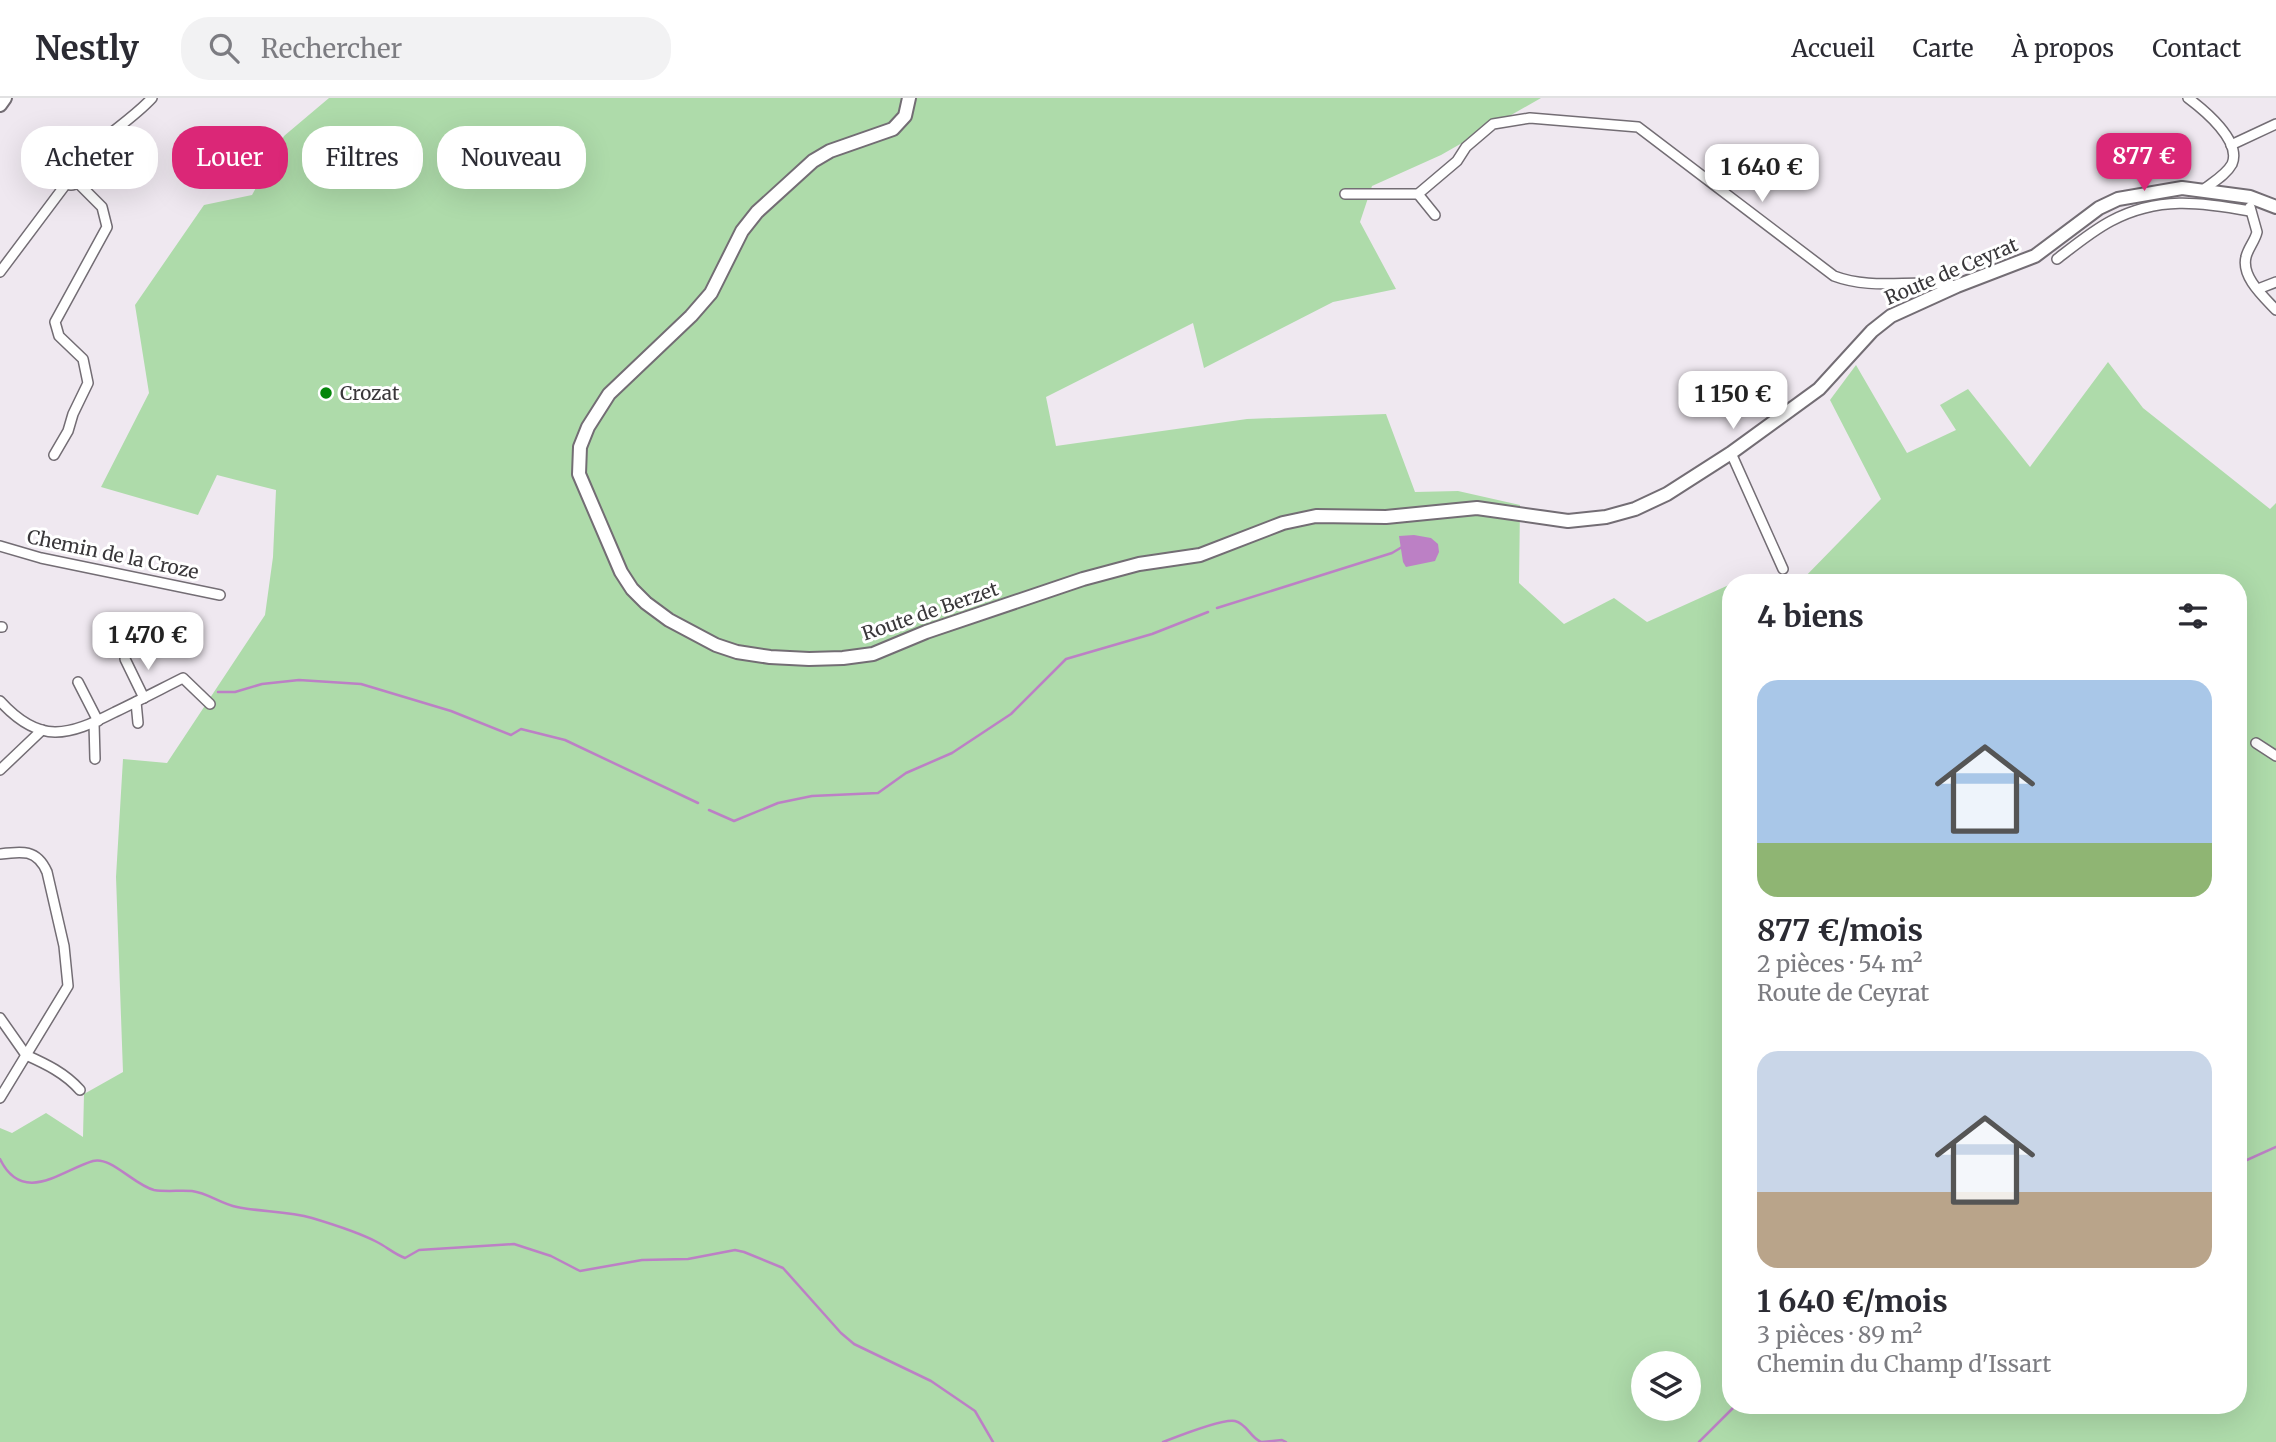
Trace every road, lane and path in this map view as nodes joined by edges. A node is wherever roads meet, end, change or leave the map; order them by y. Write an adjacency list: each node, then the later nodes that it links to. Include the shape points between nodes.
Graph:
1 (5, 98): 5 (street)
2 (152, 98): 7 (street)
3 (909, 98): 26 (street, Route de Berzet, via 905,116 892,129 821,156 757,212 711,293 609,394 588,427 580,447 579,474 621,572 646,603 687,630 737,652 843,658 873,654 1083,579 1200,555 1283,523 1315,516 1386,517)
4 (2188, 98): 8 (street, via 2216,122)
5 (0, 104)
6 (2276, 124): 8 (street)
7 (122, 126)
8 (2231, 145): 11 (street, via 2233,161)
9 (62, 189): 19 (street)
10 (84, 189): 25 (street, via 102,207 107,227 55,322 59,335 83,359 88,383)
11 (2203, 190): 14 (street, Route de Ceyrat); 21 (street, Route de Ceyrat, via 2182,188 2118,199 2035,256)
12 (1345, 194): 13 (street)
13 (1418, 194): 17 (street); 21 (street, via 1493,124 1530,118 1638,127 1834,276 1880,285 1934,282)
14 (2250, 197): 15 (street, Route de Ceyrat); 16 (street)
15 (2275, 206)
16 (2250, 211): 18 (street, via 2189,202 2147,207 2109,221); 22 (street, via 2257,236 2245,262)
17 (1435, 215)
18 (2057, 259)
19 (0, 272)
20 (2276, 282): 22 (street)
21 (1956, 286): 24 (street, Route de Ceyrat, via 1891,316 1819,389)
22 (2258, 289): 23 (street)
23 (2276, 310)
24 (1731, 453): 26 (street, Route de Ceyrat, via 1667,494 1606,517 1568,521); 28 (street)
25 (54, 455)
26 (1477, 508)
27 (0, 546): 29 (street, Chemin de la Croze)
28 (1783, 569)
29 (220, 595)
30 (125, 659): 32 (street)
31 (78, 682): 35 (street)
32 (140, 700): 34 (street, via 183,678); 35 (street); 36 (street)
33 (0, 701): 37 (street, via 30,728)
34 (210, 704)
35 (96, 722): 37 (street, via 75,731); 40 (street)
36 (138, 723)
37 (41, 730): 41 (street)
38 (2256, 743): 39 (street)
39 (2276, 756)
40 (95, 759)
41 (1, 764)
42 (0, 854): 44 (street, via 22,850 43,863 64,946 68,986)
43 (0, 1018): 44 (street)
44 (26, 1055): 45 (street, via 52,1067); 46 (street)
45 (80, 1090)
46 (0, 1098)

